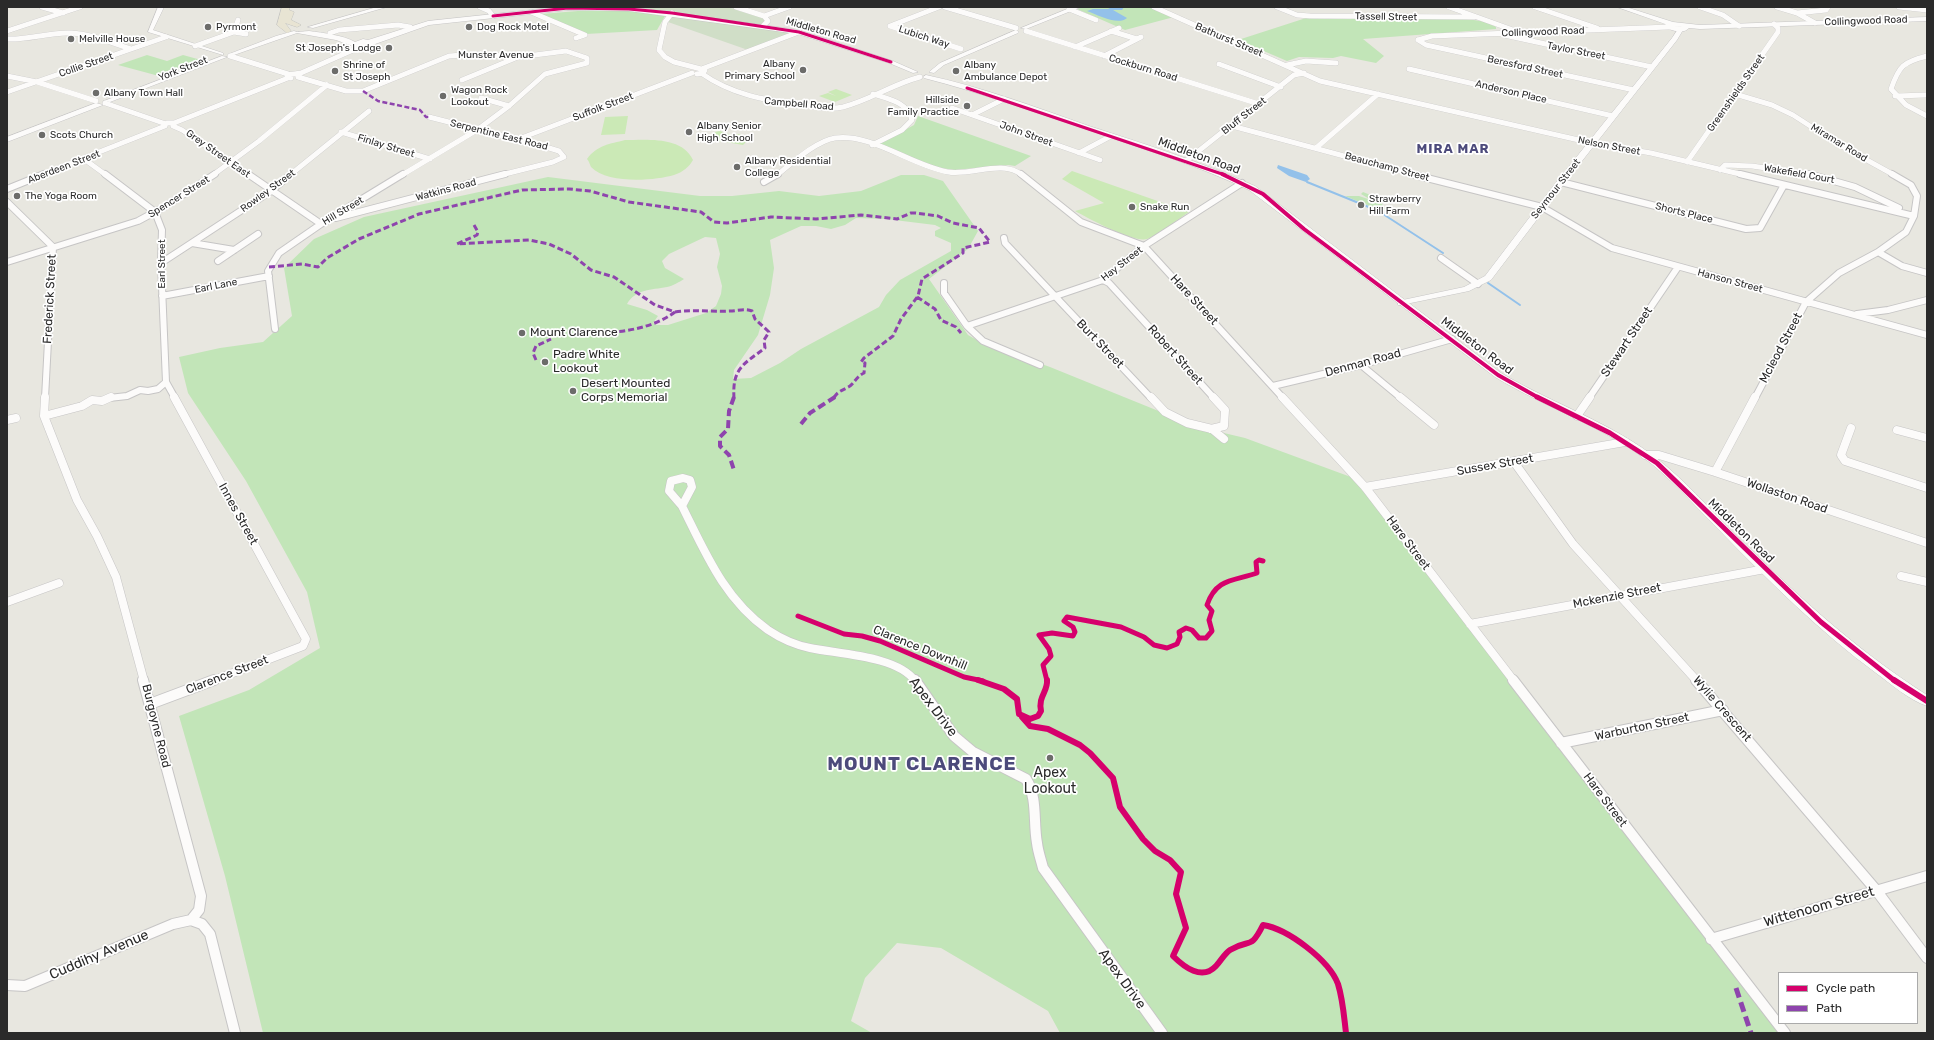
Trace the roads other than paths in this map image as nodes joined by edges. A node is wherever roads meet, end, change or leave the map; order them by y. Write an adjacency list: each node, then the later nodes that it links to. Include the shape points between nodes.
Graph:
1 (42, 7): 30 (street)
2 (80, 7): 30 (street)
3 (161, 7): 61 (street, via 150,31)
4 (286, 7): 56 (highway, via 281,25)
5 (292, 7): 41 (highway, via 286,21)
6 (379, 7): 45 (main road)
7 (384, 7): 45 (main road)
8 (480, 7): 33 (street)
9 (568, 7): 24 (main road, Middleton Road); 27 (main road, Middleton Road)
10 (736, 7): 34 (street)
11 (789, 7): 34 (street)
12 (939, 7): 69 (street, Lubich Way, via 890,26)
13 (945, 7): 49 (street)
14 (1078, 7): 26 (main road)
15 (1154, 7): 76 (street, Bathurst Street)
16 (1277, 7): 35 (street, Tassell Street, via 1297,15)
17 (1449, 7): 35 (street)
18 (1535, 7): 52 (street)
19 (1620, 7): 43 (main road, Collingwood Road)
20 (1700, 7): 44 (street, via 1723,15)
21 (1777, 7): 32 (street)
22 (1828, 7): 32 (street, via 1826,10)
23 (1899, 7): 28 (street)
24 (597, 8): 25 (main road, Middleton Road); 27 (main road, Middleton Road)
25 (630, 8): 31 (main road, Middleton Road)
26 (1069, 9): 38 (street); 50 (main road)
27 (548, 10): 29 (main road, Middleton Road)
28 (1927, 10)
29 (531, 12): 33 (main road, Middleton Road); 62 (street, via 585,35)
30 (62, 13): 53 (street)
31 (672, 13): 42 (main road, Middleton Road); 79 (street, via 665,22 659,50 666,59)
32 (1797, 13): 39 (street)
33 (493, 16): 46 (main road, Middleton Road, via 428,22)
34 (764, 16): 42 (street, via 768,21)
35 (1475, 17): 51 (street)
36 (1927, 19): 39 (main road, Collingwood Road)
37 (238, 20): 55 (street)
38 (1096, 20)
39 (1815, 23): 40 (main road, Collingwood Road)
40 (1774, 24): 44 (main road, Collingwood Road); 94 (street, Greenshields Street, via 1778,32)
41 (297, 25): 45 (main road); 56 (main road)
42 (763, 26): 57 (main road, Middleton Road)
43 (1670, 26): 48 (main road, Collingwood Road); 52 (street, Collingwood Road)
44 (1739, 26): 48 (main road, Collingwood Road)
45 (310, 27): 56 (main road); 58 (main road)
46 (410, 28): 58 (street, Middleton Road, via 398,25); 65 (main road, Middleton Road)
47 (1119, 28): 54 (street)
48 (1682, 28): 77 (street, Seymour Street)
49 (1016, 30): 50 (main road, Campbell Road); 81 (main road, Campbell Road)
50 (1025, 30): 67 (street, Cockburn Road)
51 (1513, 30)
52 (1602, 30): 59 (street, Collingwood Road)
53 (7, 31)
54 (1111, 31): 67 (street); 71 (street, via 1139,38)
55 (234, 32): 60 (street); 66 (street)
56 (292, 32): 65 (main road, via 322,34); 70 (main road, York Street)
57 (798, 32): 80 (street); 81 (main road, Middleton Road)
58 (330, 33): 65 (main road)
59 (1501, 33): 64 (street, Collingwood Road, via 1432,36); 77 (street, Taylor Street, via 1516,39)
60 (246, 34)
61 (166, 37): 66 (street); 68 (street, Collie Street)
62 (576, 38)
63 (7, 39): 68 (street, via 23,40 76,33)
64 (1418, 40): 90 (street, Beresford Street, via 1426,45)
65 (362, 44): 83 (street)
66 (195, 46): 70 (street)
67 (1075, 47): 71 (street, Cockburn Road)
68 (131, 49): 87 (street, Collie Street)
69 (961, 49)
70 (226, 55): 85 (street); 99 (main road, York Street)
71 (1104, 56): 100 (street, Cockburn Road)
72 (1927, 56): 96 (street, via 1900,66 1891,89)
73 (519, 57): 86 (street); 88 (street, Munster Avenue, via 476,54 449,56 369,89 354,92); 101 (street, Munster Avenue, via 566,51 588,58 587,63 580,66 545,74)
74 (1336, 63): 76 (street, via 1306,61)
75 (1219, 64): 89 (street)
76 (1288, 65): 82 (street, Bathurst Street)
77 (1652, 67): 90 (street, Seymour Street)
78 (1408, 69): 105 (street, Anderson Place)
79 (692, 71): 80 (street); 116 (street, Suffolk Street)
80 (702, 71): 92 (street, Campbell Road, via 714,83 757,100 837,108)
81 (923, 73): 92 (street, Campbell Road); 98 (main road, Middleton Road)
82 (1304, 73): 89 (street, Bluff Street, via 1294,75); 93 (street, Nelson Street, via 1320,81)
83 (299, 75): 85 (street); 88 (street, Munster Avenue)
84 (7, 76): 87 (street)
85 (288, 76): 108 (street)
86 (462, 80)
87 (37, 82): 91 (street, Collie Street); 99 (street)
88 (327, 85): 127 (street, Spencer Street)
89 (1281, 87): 100 (street, Bluff Street)
90 (1634, 90): 105 (street, Seymour Street)
91 (7, 92)
92 (873, 94): 118 (street, via 908,109 912,120 902,130)
93 (1378, 94): 117 (street, Nelson Street); 119 (street)
94 (1735, 94): 126 (street, Greenshields Street); 141 (street, Miramar Road, via 1772,105 1793,115 1911,185 1917,196)
95 (1927, 95): 96 (street)
96 (1895, 96): 106 (street)
97 (481, 98): 101 (street)
98 (1004, 100): 104 (street); 114 (main road, Middleton Road)
99 (100, 102): 109 (street); 113 (main road, York Street); 115 (main road, York Street)
100 (1259, 104): 110 (street, Bluff Street)
101 (509, 106): 111 (street, Munster Avenue)
102 (952, 108): 104 (street, John Street)
103 (369, 110): 112 (street, Rowley Street)
104 (972, 115): 120 (street, John Street)
105 (1613, 116): 117 (street, Seymour Street)
106 (1927, 116)
107 (429, 117): 111 (street, Serpentine East Road)
108 (174, 124): 109 (street); 127 (street, Grey Street East)
109 (165, 125): 121 (street, Aberdeen Street)
110 (1232, 126): 119 (street, Beauchamp Street); 125 (street, Bluff Street)
111 (477, 130): 116 (street, Serpentine East Road); 122 (street, Hill Street)
112 (341, 132): 122 (street, Finlay Street); 136 (street, Rowley Street)
113 (7, 136)
114 (1111, 136): 120 (street); 125 (main road, Middleton Road)
115 (7, 140)
116 (515, 140): 123 (street, Serpentine East Road, via 559,151 563,154)
117 (1592, 143): 126 (street, Nelson Street); 130 (street, Seymour Street)
118 (872, 145): 129 (street, via 843,136 823,142 772,179); 147 (street, Hare Street, via 947,172 1001,167 1014,169 1081,222)
119 (1316, 148): 138 (street, Beauchamp Street)
120 (1079, 153): 124 (street, John Street)
121 (84, 159): 133 (street, Aberdeen Street); 140 (street)
122 (430, 159): 142 (street, Hill Street)
123 (562, 159): 142 (street, Watkins Road)
124 (1100, 160)
125 (1186, 161): 132 (main road, Middleton Road)
126 (1688, 162): 128 (street, Nelson Street)
127 (231, 164): 136 (street, Grey Street East); 140 (street, Spencer Street)
128 (1720, 170): 134 (street, Nelson Street); 139 (street, Wakefield Court, via 1725,165 1739,164 1822,176 1850,183 1874,193)
129 (764, 182)
130 (1560, 182): 134 (street, Shorts Place, via 1746,229 1760,228); 138 (street, Seymour Street)
131 (7, 183): 133 (street)
132 (1242, 183): 147 (street, Hay Street); 165 (main road, Middleton Road, via 1263,194 1304,229)
133 (19, 184): 135 (street, Aberdeen Street)
134 (1784, 185): 141 (street, Nelson Street)
135 (7, 189)
136 (271, 191): 143 (street, Grey Street East); 146 (street, Rowley Street)
137 (7, 202): 148 (street, Frederick Street)
138 (1542, 207): 155 (street, Hanson Street, via 1612,248); 160 (street, Seymour Street, via 1488,278)
139 (1898, 208)
140 (155, 212): 148 (street, Spencer Street, via 138,221); 154 (street, Earl Street, via 162,230)
141 (1914, 216): 150 (street, Mcleod Street, via 1906,232)
142 (330, 219): 143 (street, Hill Street)
143 (321, 224): 157 (street, Hill Street, via 279,253 270,267)
144 (258, 234): 149 (street)
145 (1004, 238): 162 (street, Burt Street, via 1005,243)
146 (192, 243): 149 (street); 154 (street, Rowley Street)
147 (1144, 246): 158 (street, Hay Street); 174 (street, Hare Street)
148 (53, 247): 153 (street, Spencer Street); 175 (street, Frederick Street)
149 (234, 250): 152 (street)
150 (1878, 252): 156 (street, via 1902,266); 164 (street, Mcleod Street, via 1850,264)
151 (1442, 258): 160 (street)
152 (218, 261)
153 (7, 262)
154 (161, 263): 161 (street, Earl Street)
155 (1678, 267): 164 (street, Hanson Street); 176 (street, Stewart Street)
156 (1927, 273)
157 (269, 276): 161 (street, Earl Lane); 168 (street, Hill Street)
158 (1103, 280): 162 (street, Hay Street); 181 (street, Robert Street, via 1109,283 1225,410 1224,426)
159 (944, 283): 167 (street, via 944,293)
160 (1478, 284): 165 (street, Seymour Street)
161 (162, 296): 173 (street, Earl Street)
162 (1056, 298): 167 (street, Hay Street); 181 (street, Burt Street, via 1165,412 1187,423)
163 (1927, 300): 166 (street, via 1888,310)
164 (1806, 302): 166 (street, Hanson Street); 188 (street, Mcleod Street)
165 (1402, 303): 170 (main road, Middleton Road)
166 (1853, 315): 169 (street, Hanson Street)
167 (967, 326): 171 (street, via 983,341)
168 (275, 329)
169 (1927, 336)
170 (1452, 339): 172 (street, Denman Road); 176 (main road, Middleton Road, via 1498,375)
171 (1040, 365)
172 (1361, 365): 174 (street, Denman Road); 179 (street)
173 (166, 382): 175 (street, via 158,389 140,390 127,396 113,396 102,401 92,400 82,406); 200 (street, Innes Street, via 306,639)
174 (1273, 386): 189 (street, Hare Street)
175 (44, 416): 202 (street, Burgoyne Road, via 77,500 116,577)
176 (1577, 416): 185 (main road, Middleton Road)
177 (16, 418): 178 (street)
178 (7, 420)
179 (1434, 425)
180 (1851, 428): 190 (street, via 1841,455 1845,461)
181 (1211, 429): 184 (street)
182 (1897, 430): 183 (street)
183 (1927, 438)
184 (1224, 439)
185 (1625, 442): 186 (main road, Middleton Road); 187 (street, Sussex Street)
186 (1645, 455): 188 (street, Wollaston Road, via 1659,455); 193 (main road, Middleton Road, via 1679,484)
187 (1514, 462): 189 (street, Sussex Street); 197 (street, Wylie Crescent, via 1573,544)
188 (1715, 472): 192 (street, Wollaston Road)
189 (1365, 487): 199 (street, Hare Street)
190 (1927, 488)
191 (682, 506): 212 (street, Apex Drive, via 721,582 742,608 768,630 800,646 870,658 900,669 912,676 954,736 974,752 1026,779 1034,801 1037,843 1043,868)
192 (1927, 543)
193 (1765, 568): 197 (street, Mckenzie Street); 201 (main road, Middleton Road, via 1860,656 1894,682)
194 (1901, 576): 195 (street)
195 (1927, 582)
196 (59, 583): 198 (street)
197 (1622, 596): 199 (street, Mckenzie Street); 203 (street, Wylie Crescent)
198 (7, 602)
199 (1470, 624): 204 (street, Hare Street)
200 (303, 646): 202 (street, Clarence Street)
201 (1927, 701)
202 (150, 704): 207 (street, Burgoyne Road, via 201,896 199,910)
203 (1723, 710): 204 (street, Warburton Street); 206 (street, Wylie Crescent)
204 (1561, 743): 208 (street, Hare Street)
205 (1927, 876): 206 (street, Wittenoom Street)
206 (1876, 890): 208 (street, Wittenoom Street); 209 (street, Wylie Crescent)
207 (191, 920): 210 (street, Cuddihy Avenue, via 173,924 25,986); 211 (street, via 202,924 210,934)
208 (1711, 939): 213 (street, Hare Street)
209 (1927, 958)
210 (7, 985)
211 (235, 1033)
212 (1162, 1033)
213 (1784, 1033)

